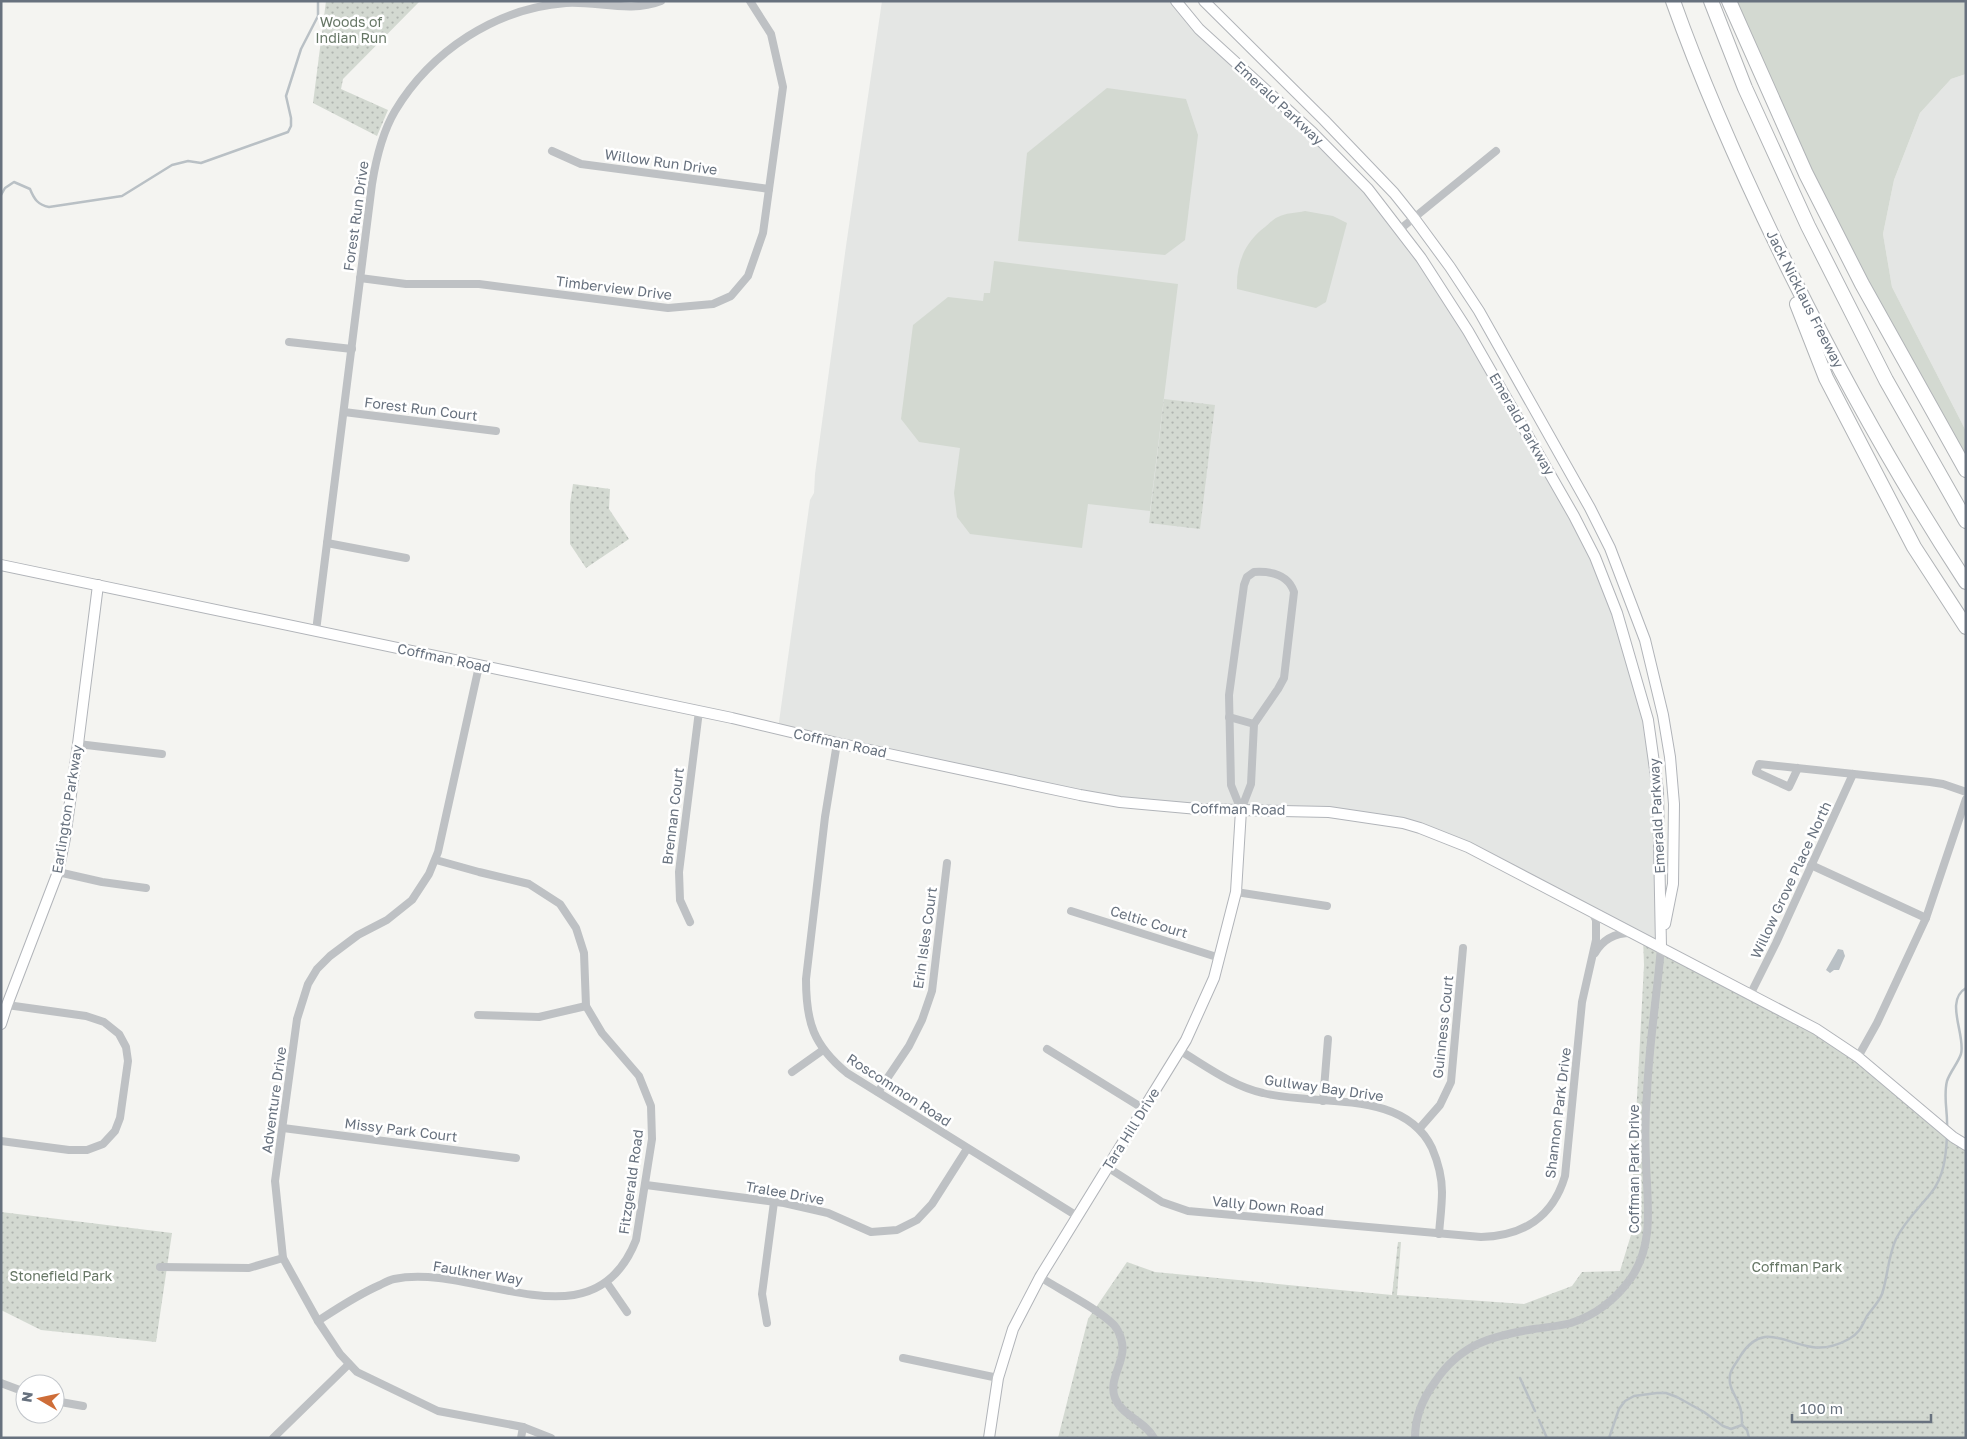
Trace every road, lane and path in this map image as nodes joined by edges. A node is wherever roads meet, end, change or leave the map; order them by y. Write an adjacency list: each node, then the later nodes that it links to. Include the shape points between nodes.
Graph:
1 (661, 1): 14 (street, Forest Run Drive, via 636,7 586,3 541,6 489,23 450,48 426,70 395,111 376,160)
2 (750, 1): 10 (street, Timberview Drive, via 771,34 783,87)
3 (1176, 1): 13 (main road, Emerald Parkway, via 1199,29 1312,132 1368,190)
4 (1204, 1): 12 (main road, Emerald Parkway, via 1394,192)
5 (1673, 1): 11 (highway, Jack Nicklaus Freeway)
6 (1711, 1): 20 (highway, via 1745,88 1808,226 1886,380)
7 (1729, 1): 19 (highway, via 1815,191 1862,284)
8 (552, 151): 10 (street, Willow Run Drive, via 581,164)
9 (1496, 151): 12 (street)
10 (769, 189): 14 (street, Timberview Drive, via 763,233 748,276 731,296 713,304 668,308 480,284 406,284)
11 (1756, 204): 24 (highway, Jack Nicklaus Freeway, via 1821,335 1885,452); 26 (highway, via 1826,378 1914,547)
12 (1414, 218): 13 (street); 52 (main road, Emerald Parkway, via 1479,311 1590,508 1617,564 1646,640 1663,715 1674,804 1673,884)
13 (1399, 230): 52 (main road, Emerald Parkway, via 1468,331 1533,442 1595,556 1617,613 1648,720 1654,756 1660,831)
14 (360, 278): 16 (street, Forest Run Drive)
15 (288, 342): 16 (street)
16 (352, 349): 17 (street, Forest Run Drive)
17 (344, 412): 18 (street, Forest Run Court); 21 (street, Forest Run Drive)
18 (496, 431)
19 (1966, 470)
20 (1966, 521)
21 (328, 544): 22 (street); 27 (street, Forest Run Drive)
22 (406, 558)
23 (1, 565): 25 (main road, Coffman Road)
24 (1966, 582)
25 (98, 585): 27 (main road, Coffman Road); 33 (main road, Earlington Parkway)
26 (1966, 627)
27 (316, 631): 28 (main road, Coffman Road)
28 (479, 666): 29 (main road, Coffman Road); 40 (street, Adventure Drive)
29 (699, 711): 32 (main road, Coffman Road); 50 (street, Brennan Court, via 679,872 680,900)
30 (1229, 717): 31 (street); 31 (street, via 1245,581 1254,572 1278,574 1290,582 1294,592 1285,671 1281,684); 39 (street, via 1231,785)
31 (1254, 724): 39 (street, via 1251,784)
32 (837, 743): 39 (main road, Coffman Road, via 1120,802); 63 (street, Roscommon Road, via 806,980 810,1025)
33 (78, 744): 34 (street); 43 (main road, Earlington Parkway, via 66,838)
34 (162, 754)
35 (1798, 768): 35 (street, via 1760,764 1756,772 1789,787); 36 (street)
36 (1853, 774): 37 (street, via 1942,784); 42 (street, Willow Grove Place North)
37 (1966, 792)
38 (1966, 799): 49 (street)
39 (1241, 810): 45 (main road, Tara Hill Drive); 48 (main road, Coffman Road, via 1329,812 1384,819 1420,828 1468,847)
40 (436, 860): 58 (street, Fitzgerald Road, via 530,884 560,904 576,928 584,953); 70 (street, Adventure Drive, via 412,900 330,956 308,984 297,1019)
41 (947, 863): 67 (street, Erin Isles Court, via 932,990 909,1046)
42 (1811, 865): 49 (street); 56 (street, Willow Grove Place North)
43 (58, 872): 44 (street); 57 (main road, Earlington Parkway)
44 (146, 888)
45 (1236, 892): 46 (street); 54 (main road, Tara Hill Drive)
46 (1327, 906)
47 (1071, 911): 54 (street, Celtic Court)
48 (1592, 912): 51 (main road, Coffman Road); 55 (street, Shannon Park Drive, via 1597,934)
49 (1926, 918): 65 (street)
50 (690, 922)
51 (1634, 933): 52 (main road, Coffman Road); 55 (street, Shannon Park Drive, via 1607,939)
52 (1661, 947): 56 (main road); 101 (street, Coffman Park Drive, via 1647,1091 1645,1148 1649,1225 1643,1257 1616,1297 1598,1310 1570,1323 1484,1340 1448,1364 1426,1395)
53 (1464, 948): 71 (street, Guinness Court, via 1451,1082 1440,1105)
54 (1220, 958): 64 (main road, Tara Hill Drive, via 1202,1005)
55 (1592, 959): 80 (street, Shannon Park Drive, via 1582,1002 1568,1161 1562,1186 1552,1204 1526,1227 1511,1234 1498,1237)
56 (1750, 995): 65 (main road, via 1816,1029)
57 (7, 1005): 60 (main road, Earlington Parkway); 72 (street, via 86,1016 104,1022 119,1034 126,1047 128,1061 120,1118 115,1131 103,1144 87,1150 69,1150)
58 (586, 1006): 59 (street, via 539,1017); 77 (street, Fitzgerald Road, via 602,1033 639,1076 651,1106 652,1139)
59 (478, 1015)
60 (1, 1024)
61 (1328, 1039): 68 (street)
62 (1047, 1049): 69 (street)
63 (823, 1050): 66 (street); 67 (street, Roscommon Road, via 846,1073)
64 (1179, 1050): 68 (street, Gullway Bay Drive, via 1247,1089 1280,1097); 69 (main road, Tara Hill Drive)
65 (1858, 1058): 73 (main road)
66 (792, 1072)
67 (878, 1092): 74 (street, Roscommon Road)
68 (1323, 1101): 71 (street, Gullway Bay Drive, via 1386,1109)
69 (1144, 1109): 76 (main road, Tara Hill Drive)
70 (283, 1128): 75 (street, Missy Park Court); 81 (street, Adventure Drive, via 275,1182)
71 (1419, 1129): 80 (street, Gullway Bay Drive, via 1437,1159 1441,1174)
72 (1, 1141)
73 (1966, 1145)
74 (967, 1149): 78 (street, Tralee Drive, via 932,1204 917,1220 897,1230 871,1232 828,1214); 79 (street, Roscommon Road)
75 (516, 1158)
76 (1107, 1167): 79 (main road, Tara Hill Drive); 80 (street, Vally Down Road, via 1162,1202 1188,1211)
77 (646, 1185): 78 (street, Tralee Drive); 84 (street, Fitzgerald Road, via 631,1253)
78 (774, 1202): 87 (street, via 762,1294)
79 (1077, 1216): 83 (main road, Tara Hill Drive)
80 (1439, 1234)
81 (283, 1258): 82 (street, via 249,1268); 86 (street, Adventure Drive)
82 (160, 1267)
83 (1040, 1278): 90 (main road, Tara Hill Drive, via 1013,1329); 100 (street, via 1113,1324 1122,1340 1123,1350 1114,1381 1116,1401)
84 (607, 1283): 85 (street); 86 (street, Faulkner Way, via 585,1293 558,1297 433,1277 393,1279 357,1295)
85 (627, 1312)
86 (318, 1322): 89 (street, Adventure Drive)
87 (767, 1323)
88 (903, 1358): 90 (street)
89 (349, 1364): 95 (street, Adventure Drive, via 357,1372 438,1412); 96 (street)
90 (998, 1378): 99 (main road, Tara Hill Drive)
91 (1, 1383): 92 (street)
92 (15, 1388)
93 (65, 1403): 94 (street)
94 (83, 1406)
95 (523, 1427): 97 (street); 98 (street, Adventure Drive)
96 (273, 1438)
97 (521, 1438)
98 (551, 1438)
99 (990, 1438)
100 (1154, 1438)
101 (1415, 1438)

